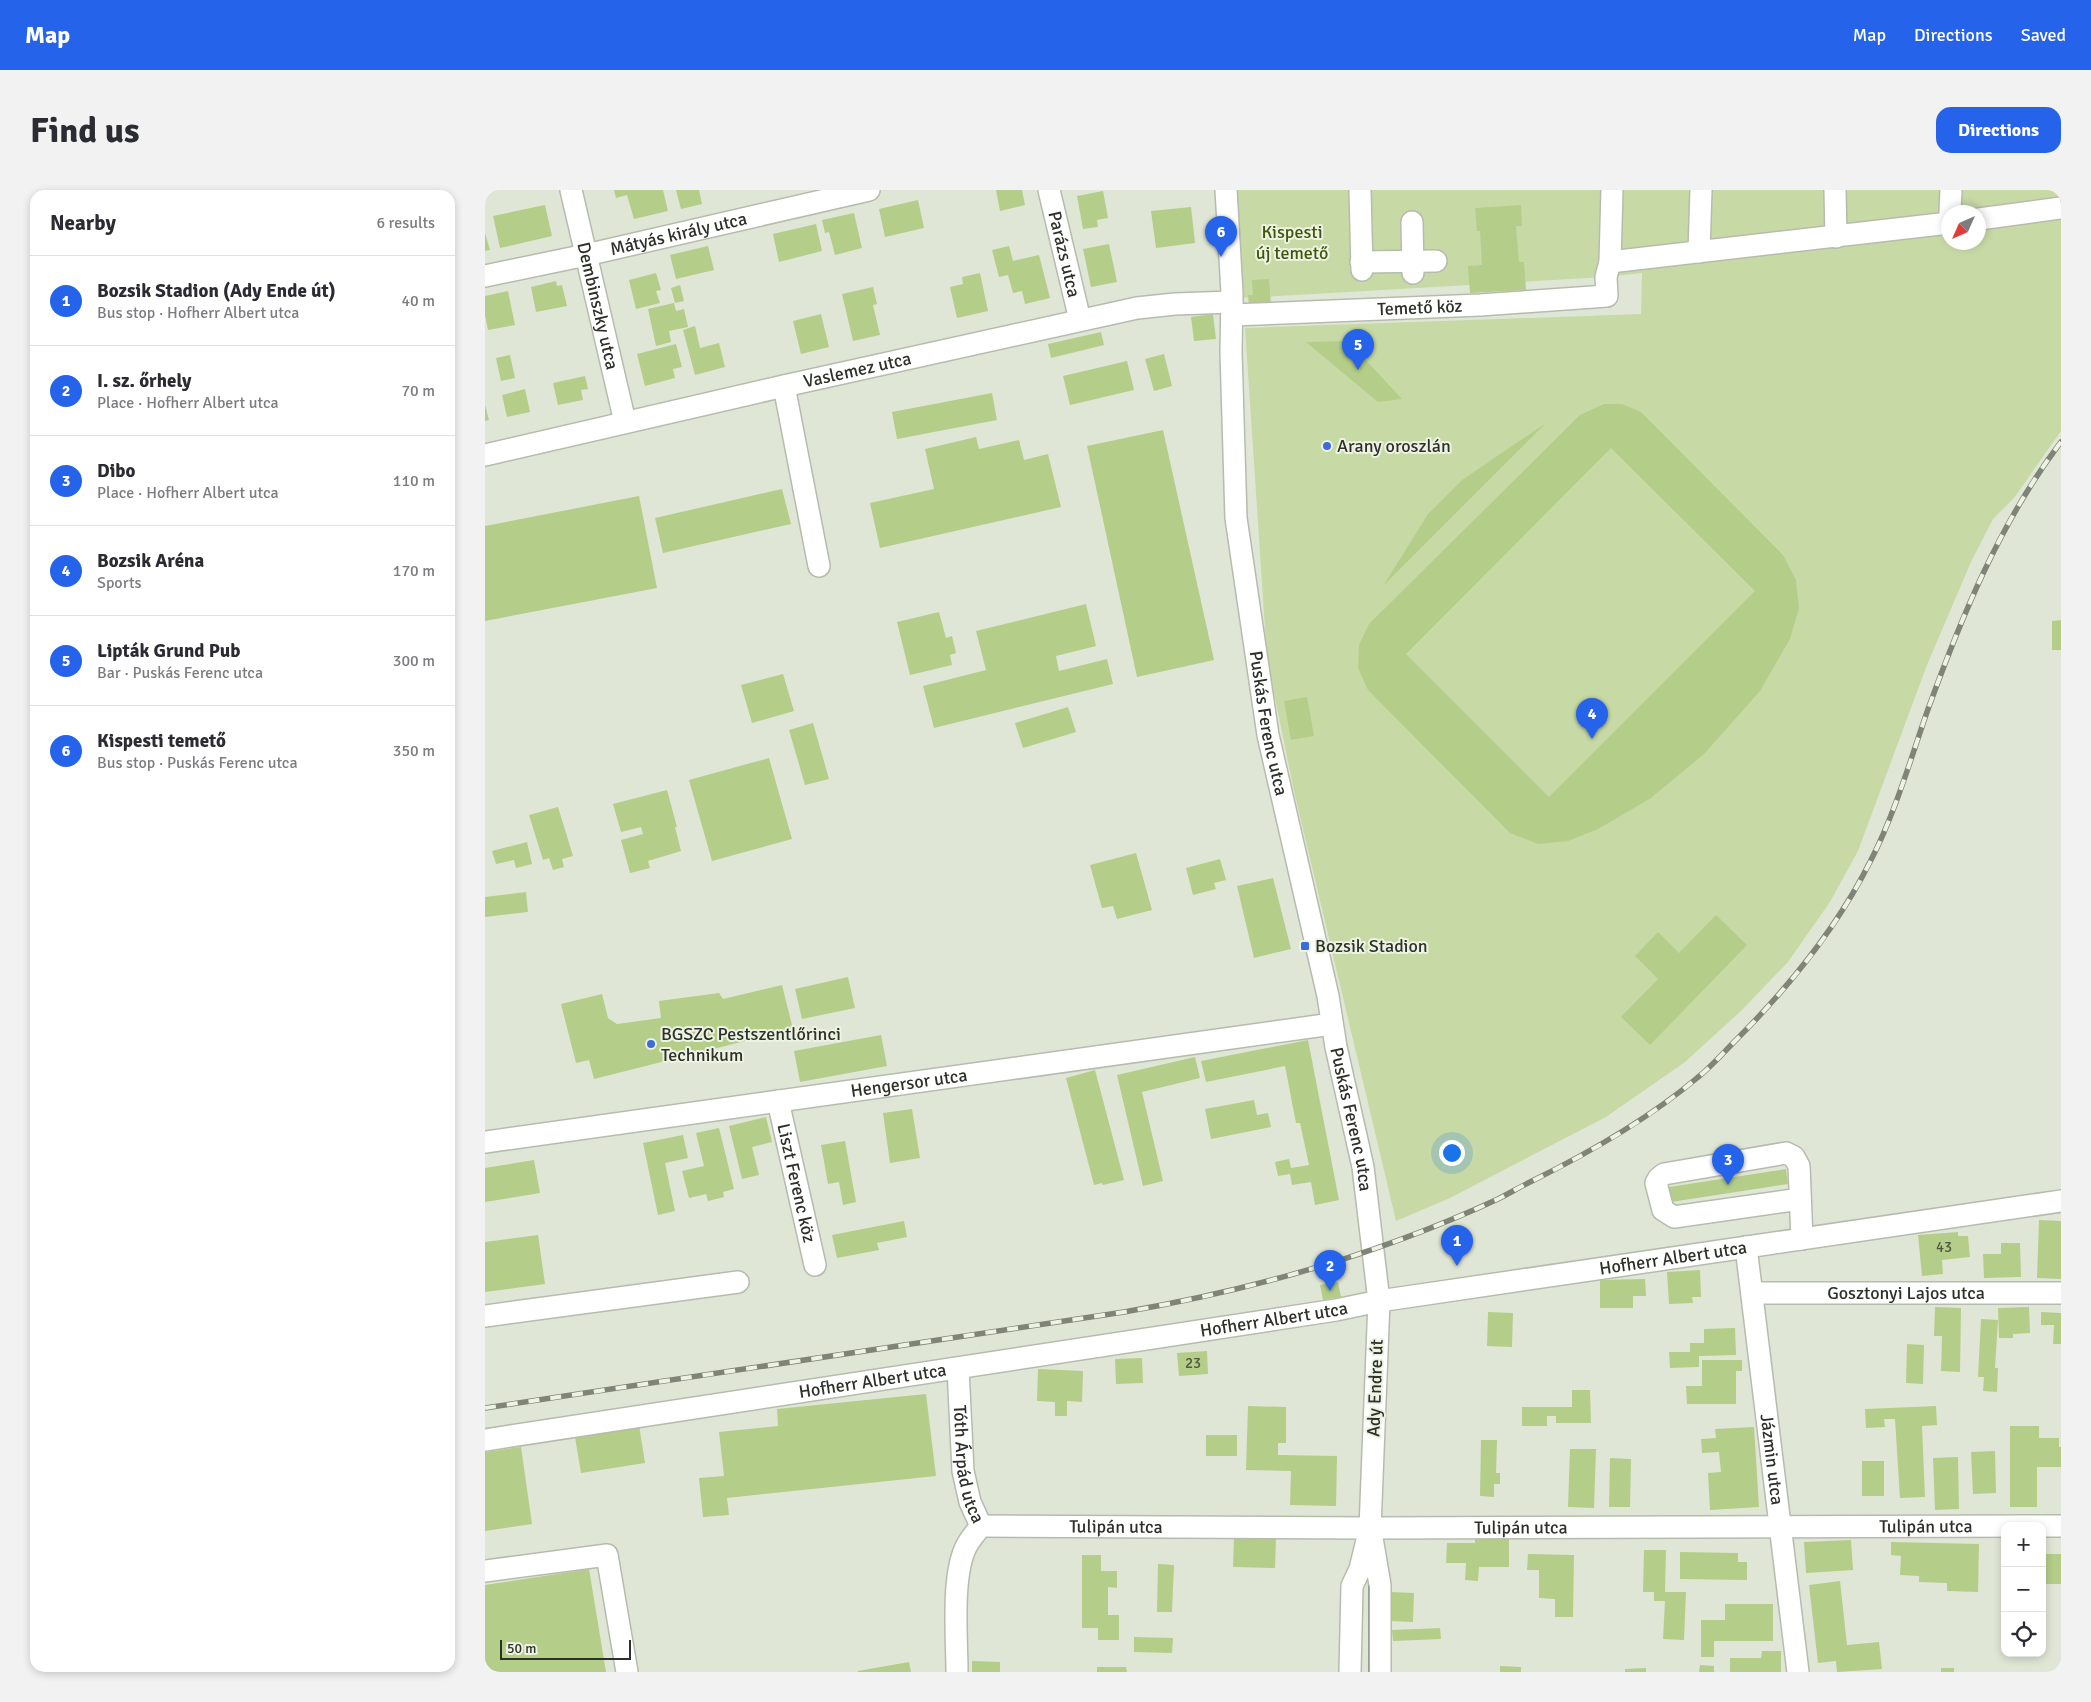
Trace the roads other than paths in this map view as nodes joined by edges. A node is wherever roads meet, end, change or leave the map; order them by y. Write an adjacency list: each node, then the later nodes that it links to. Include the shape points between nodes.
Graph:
1 (571, 190): 17 (street, Dembinszky utca)
2 (869, 190): 17 (street, Mátyás király utca)
3 (1049, 190): 23 (street, Parázs utca)
4 (1226, 190): 22 (street, Puskás Ferenc utca)
5 (1360, 190): 20 (street, via 1361,266)
6 (1612, 190): 19 (street)
7 (1701, 190): 16 (street)
8 (1835, 190): 15 (street)
9 (1951, 190): 10 (street)
10 (1950, 205)
11 (2061, 208): 12 (street)
12 (1986, 218)
13 (1413, 222): 20 (street)
14 (1941, 224): 15 (street)
15 (1836, 237): 16 (street)
16 (1699, 252): 19 (street)
17 (586, 255): 21 (street, Mátyás király utca); 25 (street, Dembinszky utca)
18 (1436, 261): 20 (street)
19 (1610, 262): 22 (street, Temető köz, via 1606,277 1607,296 1480,305)
20 (1413, 267)
21 (485, 276)
22 (1232, 309): 23 (street, Vaslemez utca, via 1146,307); 28 (street, Puskás Ferenc utca, via 1236,518 1268,735)
23 (1080, 320): 24 (street, Vaslemez utca)
24 (784, 386): 25 (street, Vaslemez utca); 27 (street)
25 (625, 422): 26 (street, Vaslemez utca)
26 (485, 455)
27 (819, 566)
28 (1332, 1024): 29 (street, Hengersor utca); 35 (street, Puskás Ferenc utca, via 1363,1168)
29 (779, 1101): 30 (street, Hengersor utca); 36 (street, Liszt Ferenc köz)
30 (485, 1142)
31 (1800, 1199): 31 (street, via 1674,1217 1663,1210 1656,1183 1664,1174 1786,1153 1794,1156 1799,1166); 33 (street)
32 (2061, 1201): 33 (street, Hofherr Albert utca)
33 (1802, 1238): 34 (street, Hofherr Albert utca)
34 (1746, 1247): 38 (street, Jázmin utca); 40 (street, Hofherr Albert utca)
35 (1373, 1248): 40 (street, Ady Endre út)
36 (815, 1265)
37 (738, 1282): 41 (street)
38 (1752, 1293): 39 (street, Gosztonyi Lajos utca); 45 (street, Jázmin utca)
39 (2061, 1293)
40 (1379, 1301): 42 (street, Hofherr Albert utca); 47 (street, Ady Endre út)
41 (485, 1316)
42 (958, 1369): 43 (street, Hofherr Albert utca); 44 (street, Tóth Árpád utca, via 964,1479)
43 (485, 1440)
44 (981, 1526): 47 (street, Tulipán utca); 50 (street, Tóth Árpád utca, via 961,1560 957,1585)
45 (1780, 1526): 46 (street, Tulipán utca); 47 (street, Tulipán utca); 53 (street, Jázmin utca)
46 (2061, 1526)
47 (1370, 1528): 51 (street, Ady Endre út, via 1360,1569 1352,1586); 52 (street, Ady Endre út, via 1381,1586)
48 (485, 1571): 49 (street, via 607,1555)
49 (627, 1672)
50 (957, 1672)
51 (1350, 1672)
52 (1380, 1672)
53 (1798, 1672)

